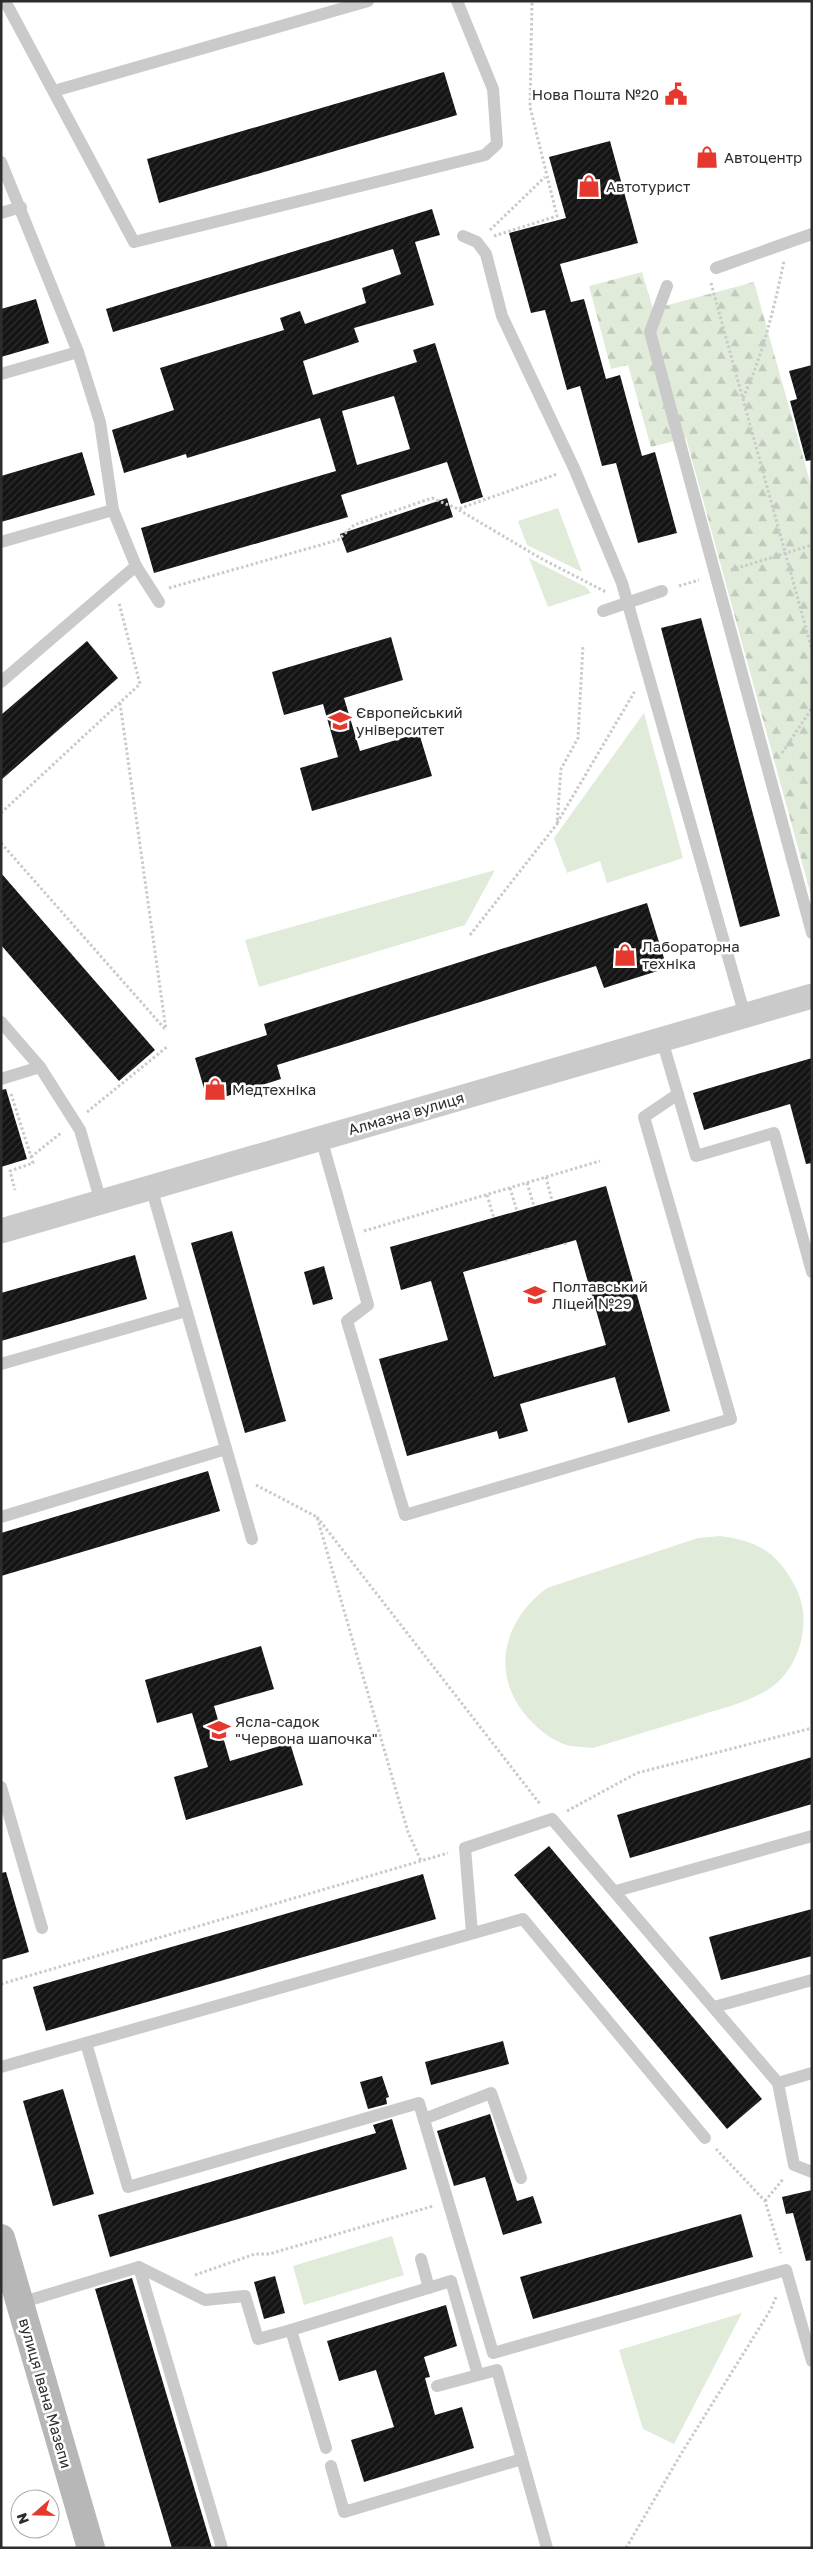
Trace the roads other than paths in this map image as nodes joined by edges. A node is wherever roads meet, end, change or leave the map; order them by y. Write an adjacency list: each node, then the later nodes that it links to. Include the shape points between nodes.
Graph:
1 (5, 1): 4 (lane)
2 (368, 1): 4 (lane)
3 (457, 1): 4 (lane, via 493,89 497,144 485,155 134,242)
4 (54, 91)
5 (1, 162): 6 (lane)
6 (21, 207): 7 (lane); 12 (lane)
7 (1, 213)
8 (812, 234): 10 (lane)
9 (463, 236): 19 (lane, via 477,242 486,254 502,316 574,468)
10 (716, 268)
11 (667, 286): 22 (lane, via 650,332)
12 (78, 352): 13 (lane); 14 (lane, via 100,422)
13 (1, 374)
14 (113, 510): 15 (lane); 16 (lane)
15 (1, 542)
16 (136, 566): 18 (lane); 21 (lane)
17 (662, 591): 19 (lane)
18 (156, 597)
19 (627, 601): 20 (lane); 24 (lane)
20 (603, 611)
21 (1, 682)
22 (812, 933)
23 (812, 996): 24 (street, Алмазна вулиця)
24 (745, 1016): 26 (street, Алмазна вулиця)
25 (1, 1022): 27 (lane)
26 (662, 1040): 29 (lane); 30 (street, Алмазна вулиця)
27 (40, 1067): 28 (lane); 32 (lane, via 80,1130)
28 (3, 1078)
29 (678, 1094): 30 (lane, via 644,1117 731,1420 405,1515 347,1321 368,1304); 34 (lane, via 696,1156 774,1133)
30 (321, 1138): 31 (street, Алмазна вулиця)
31 (151, 1187): 32 (street, Алмазна вулиця); 35 (lane)
32 (101, 1202): 33 (street, Алмазна вулиця)
33 (1, 1231)
34 (812, 1272)
35 (186, 1311): 36 (lane); 37 (lane)
36 (1, 1364)
37 (226, 1449): 38 (lane); 39 (lane)
38 (1, 1517)
39 (252, 1538)
40 (1, 1787): 43 (lane)
41 (812, 1836): 42 (lane)
42 (616, 1891): 44 (lane, via 552,1819 465,1848); 46 (lane)
43 (42, 1928)
44 (472, 1933): 47 (lane); 52 (lane, via 523,1919)
45 (812, 1980): 46 (lane)
46 (714, 2007): 50 (lane)
47 (86, 2043): 48 (lane); 51 (lane, via 128,2187 419,2103)
48 (1, 2067)
49 (812, 2073): 50 (lane)
50 (778, 2083): 53 (lane, via 794,2165)
51 (424, 2120): 54 (lane, via 491,2093); 61 (lane)
52 (705, 2138)
53 (812, 2172)
54 (521, 2178)
55 (1, 2238): 59 (main road, вулиця Івана Мазепи)
56 (420, 2259): 58 (lane)
57 (139, 2267): 59 (lane); 60 (lane, via 205,2300 245,2296 258,2340); 70 (lane)
58 (429, 2288): 60 (lane); 64 (lane, via 451,2282)
59 (20, 2303): 69 (main road, вулиця Івана Мазепи)
60 (292, 2330): 66 (lane)
61 (493, 2353): 62 (lane, via 786,2270); 63 (lane)
62 (812, 2361)
63 (497, 2370): 64 (lane); 67 (lane)
64 (478, 2375): 65 (lane)
65 (437, 2386)
66 (326, 2448)
67 (522, 2459): 68 (lane, via 344,2512); 71 (lane)
68 (331, 2466)
69 (91, 2548)
70 (222, 2548)
71 (547, 2548)

